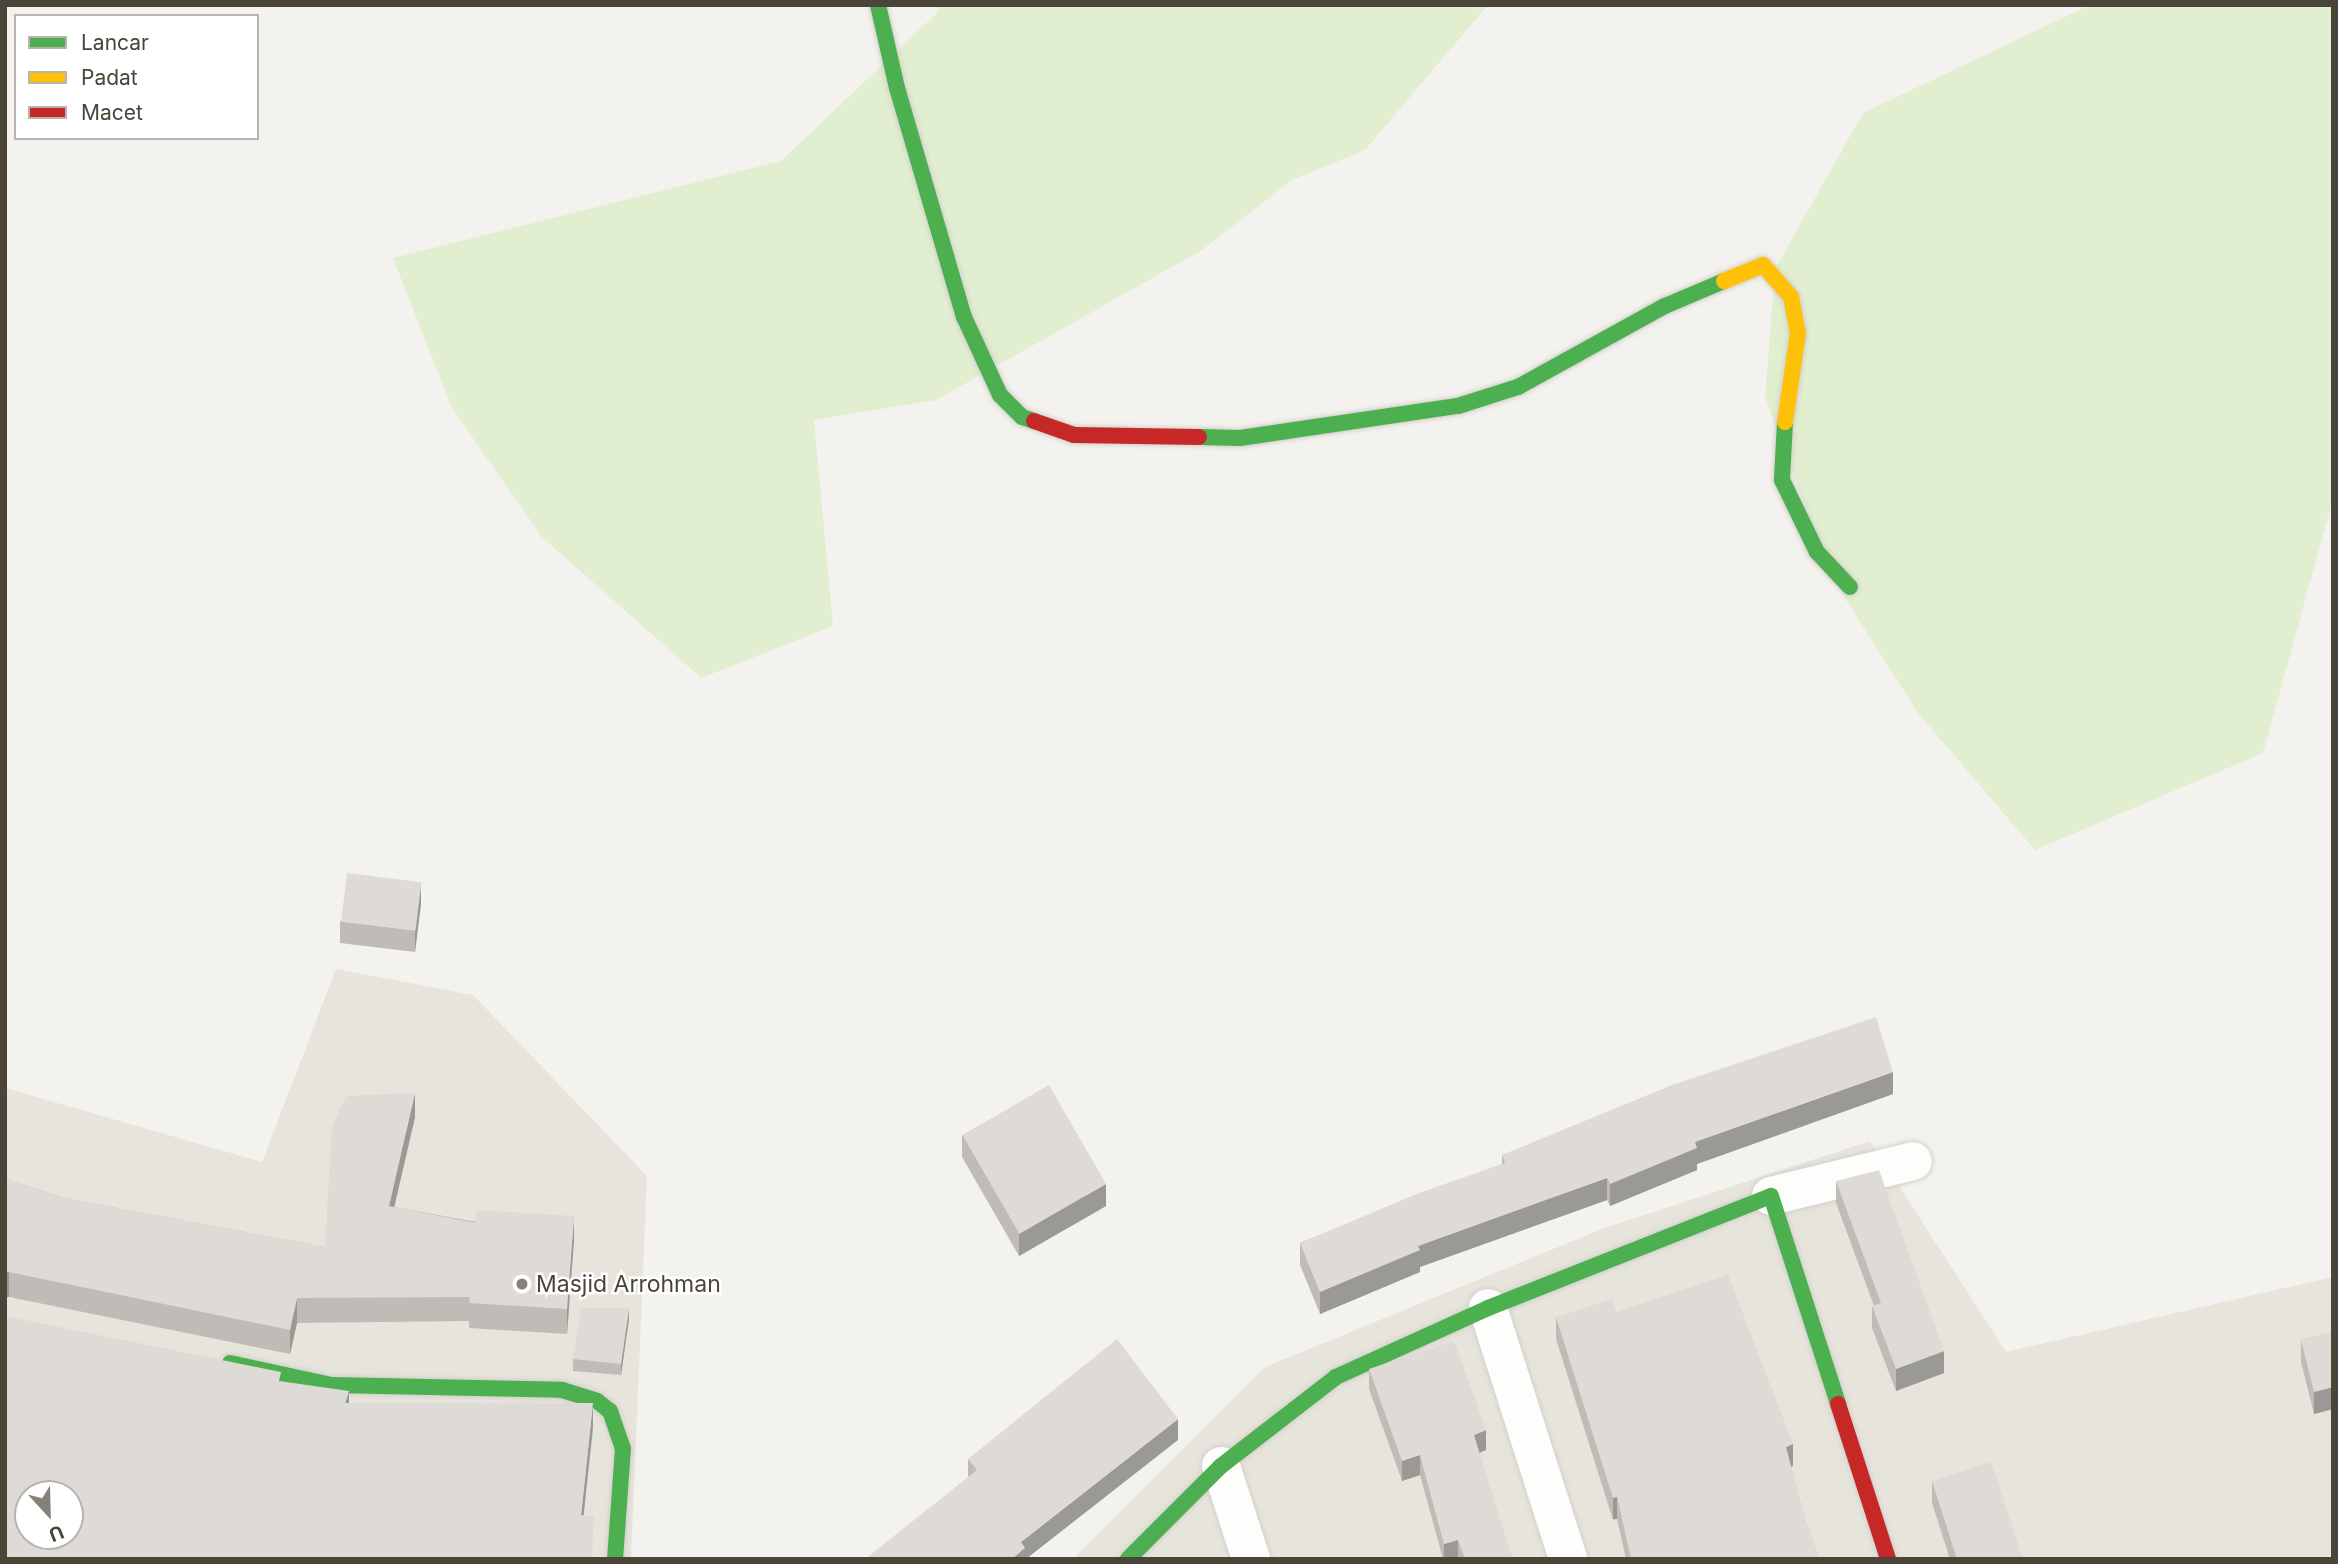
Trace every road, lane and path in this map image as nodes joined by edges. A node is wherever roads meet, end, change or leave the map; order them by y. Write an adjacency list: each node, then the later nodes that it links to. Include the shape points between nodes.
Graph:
1 (878, 5): 2 (street, via 897,88 964,317 1000,395 1022,417 1074,435 1240,438 1458,406 1518,387 1665,306 1763,265 1791,297 1798,333 1786,390 1782,480 1817,552)
2 (1850, 587)
3 (1913, 1161): 4 (street)
4 (1771, 1196): 5 (street); 12 (street)
5 (1488, 1308): 7 (street, via 1336,1377); 11 (street)
6 (211, 1359): 8 (street, via 332,1385 562,1390 597,1401 610,1411 623,1448)
7 (1221, 1466): 9 (street); 10 (street)
8 (615, 1559)
9 (1128, 1559)
10 (1251, 1559)
11 (1569, 1559)
12 (1888, 1559)

